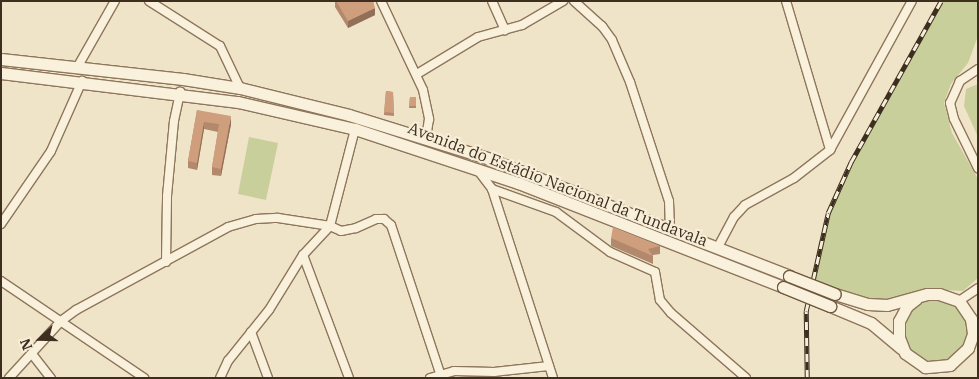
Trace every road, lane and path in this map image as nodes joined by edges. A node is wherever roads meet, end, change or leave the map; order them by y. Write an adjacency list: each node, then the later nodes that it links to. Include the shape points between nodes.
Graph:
1 (115, 1): 11 (street)
2 (149, 1): 16 (street, via 220,46)
3 (381, 1): 14 (street)
4 (492, 1): 9 (street)
5 (563, 1): 9 (street, via 522,26)
6 (574, 1): 26 (street, via 602,26 612,40 643,115 656,168 669,201)
7 (786, 1): 20 (street)
8 (912, 1): 20 (street)
9 (505, 30): 14 (street, via 478,37)
10 (1, 59): 11 (street, Avenida do Estádio Nacional da Tundavala)
11 (78, 66): 16 (street, Avenida do Estádio Nacional da Tundavala)
12 (978, 69): 22 (street, via 960,81 950,103 954,119)
13 (1, 73): 15 (street, Avenida do Estádio Nacional da Tundavala)
14 (417, 74): 19 (street, via 428,105)
15 (82, 81): 17 (street, Avenida do Estádio Nacional da Tundavala); 24 (street, via 51,151)
16 (240, 88): 19 (street, Avenida do Estádio Nacional da Tundavala)
17 (180, 92): 18 (street, Avenida do Estádio Nacional da Tundavala); 29 (street, via 167,196)
18 (355, 129): 21 (street, Avenida do Estádio Nacional da Tundavala); 25 (street)
19 (426, 137): 26 (street, Avenida do Estádio Nacional da Tundavala)
20 (830, 150): 27 (street, via 794,178 745,205 734,217)
21 (476, 167): 23 (street); 36 (street, Avenida do Estádio Nacional da Tundavala, bridge, via 859,318 882,330)
22 (978, 168)
23 (492, 189): 38 (street); 48 (street, via 556,212 610,252 655,272 660,300 671,314)
24 (1, 224)
25 (330, 226): 28 (street); 29 (street, via 278,218 256,219 228,227); 39 (street, via 341,231 384,219 392,225)
26 (670, 229): 27 (street, Avenida do Estádio Nacional da Tundavala)
27 (718, 247): 32 (street, Avenida do Estádio Nacional da Tundavala, bridge, via 858,302 887,305)
28 (303, 254): 35 (street); 45 (street)
29 (166, 262): 34 (street)
30 (1, 281): 34 (street)
31 (978, 288): 33 (street)
32 (916, 298): 33 (street, via 940,294); 36 (street, via 899,321 899,338)
33 (959, 301): 36 (street, via 971,319 973,334 968,348 950,365 938,368 926,367)
34 (61, 320): 37 (street); 42 (street)
35 (251, 332): 43 (street, via 228,361); 44 (street)
36 (905, 352)
37 (32, 354): 40 (street); 41 (street)
38 (549, 366): 39 (street); 47 (street)
39 (440, 373): 46 (street)
40 (9, 378)
41 (51, 378)
42 (144, 378)
43 (220, 378)
44 (268, 378)
45 (350, 378)
46 (430, 378)
47 (553, 378)
48 (746, 378)

